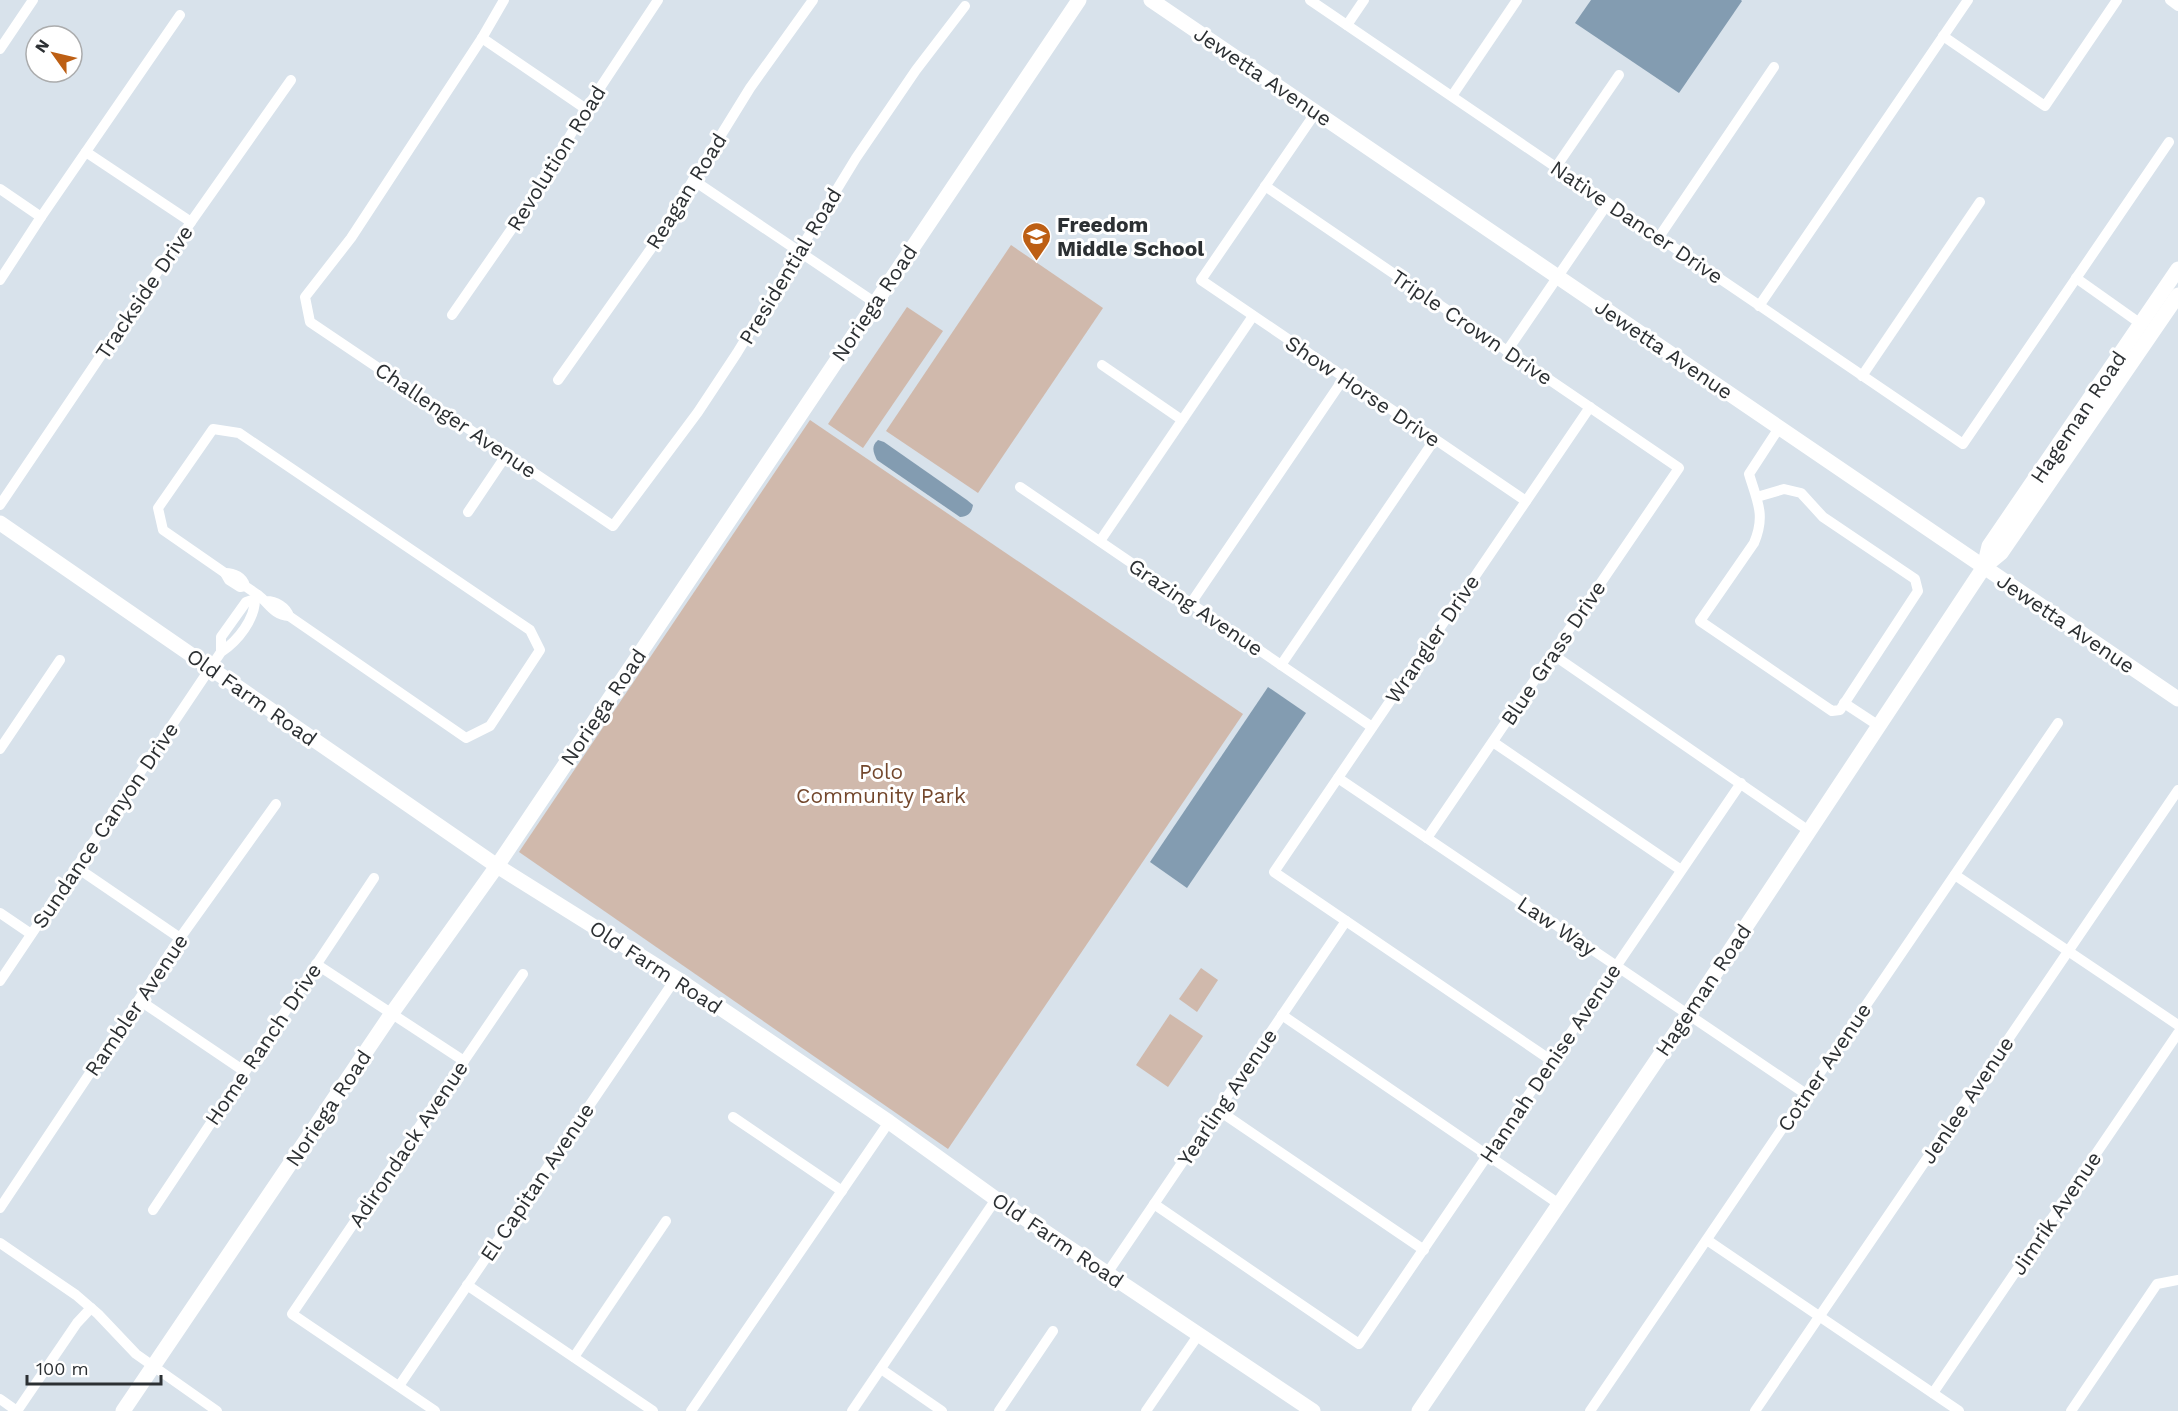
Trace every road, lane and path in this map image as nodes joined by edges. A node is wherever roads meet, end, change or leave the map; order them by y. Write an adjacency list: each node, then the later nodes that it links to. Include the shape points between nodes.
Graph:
1 (33, 0): 19 (street)
2 (504, 0): 18 (street)
3 (658, 0): 24 (street, Revolution Road)
4 (813, 0): 29 (street, Reagan Road, via 750,88)
5 (1079, 0): 43 (street, Noriega Road)
6 (1151, 0): 25 (street, Jewetta Avenue)
7 (1310, 0): 16 (street, Native Dancer Drive)
8 (1364, 0): 16 (street)
9 (1517, 0): 23 (street)
10 (1968, 0): 17 (street)
11 (2117, 0): 17 (street, via 2045,106)
12 (2170, 0): 14 (street)
13 (965, 6): 37 (street, Presidential Road, via 889,109)
14 (2178, 6)
15 (180, 15): 27 (street)
16 (1347, 25): 23 (street, Native Dancer Drive)
17 (1943, 36): 44 (street)
18 (482, 38): 24 (street); 57 (street, Challenger Avenue, via 351,238 305,297 310,322)
19 (0, 49)
20 (1774, 67): 36 (street)
21 (1619, 75): 28 (street)
22 (291, 80): 35 (street, Trackside Drive)
23 (1452, 96): 28 (street, Native Dancer Drive)
24 (586, 109): 45 (street, Revolution Road, via 529,204)
25 (1316, 112): 30 (street); 39 (street, Jewetta Avenue)
26 (2169, 142): 40 (street)
27 (86, 152): 34 (street); 35 (street)
28 (1556, 167): 32 (street, Native Dancer Drive)
29 (693, 180): 37 (street); 52 (street, Reagan Road, via 610,309)
30 (1265, 186): 46 (street, Show Horse Drive, via 1201,280); 48 (street, Triple Crown Drive)
31 (0, 189): 34 (street)
32 (1608, 202): 36 (street, Native Dancer Drive); 39 (street)
33 (1980, 202): 50 (street)
34 (41, 217): 41 (street)
35 (191, 222): 62 (street, Trackside Drive)
36 (1659, 237): 44 (street, Native Dancer Drive)
37 (799, 251): 43 (street); 65 (street, Presidential Road, via 705,402)
38 (2178, 269): 47 (street, Hageman Road)
39 (1558, 277): 48 (street); 55 (street, Jewetta Avenue)
40 (2076, 278): 47 (street); 50 (street, Native Dancer Drive, via 1963,444)
41 (0, 280)
42 (2178, 295): 67 (street, Hageman Road, via 2001,554)
43 (874, 302): 87 (street, Noriega Road)
44 (1760, 306): 50 (street, Native Dancer Drive)
45 (452, 315)
46 (1253, 316): 51 (street, Show Horse Drive); 54 (street)
47 (2141, 324): 67 (street, Hageman Road, via 1989,546)
48 (1507, 351): 53 (street, Triple Crown Drive)
49 (1102, 365): 54 (street)
50 (1862, 376)
51 (1344, 378): 56 (street, Show Horse Drive); 69 (street)
52 (558, 380)
53 (1590, 407): 58 (street, Triple Crown Drive); 61 (street, Wrangler Drive)
54 (1182, 420): 66 (street)
55 (1779, 428): 60 (street, via 1749,474); 67 (street, Jewetta Avenue)
56 (1435, 439): 61 (street, Show Horse Drive); 72 (street)
57 (507, 454): 63 (street); 65 (street, Challenger Avenue)
58 (1679, 468): 70 (street, Blue Grass Drive)
59 (1020, 487): 66 (street, Grazing Avenue)
60 (1757, 497): 75 (street, via 1761,518 1754,543 1700,621 1832,711 1839,710); 75 (street, via 1784,489 1801,494 1823,517 1915,579 1918,585 1918,591)
61 (1526, 501): 78 (street, Wrangler Drive)
62 (0, 505)
63 (468, 512)
64 (0, 523): 73 (street, Old Farm Road)
65 (613, 526)
66 (1100, 541): 69 (street, Grazing Avenue)
67 (1984, 567): 74 (street, Jewetta Avenue); 77 (street, Hageman Road)
68 (259, 598): 68 (street, via 234,573 225,573 163,530 158,508 213,429 239,433 530,630 540,650 490,726 466,738); 73 (street, Sundance Canyon Drive, via 255,611 232,645)
69 (1191, 603): 72 (street, Grazing Avenue)
70 (1552, 654): 79 (street, Blue Grass Drive); 82 (street)
71 (60, 660): 80 (street)
72 (1281, 665): 78 (street, Grazing Avenue)
73 (211, 668): 87 (street, Old Farm Road); 88 (street, Sundance Canyon Drive)
74 (2178, 699)
75 (1844, 703): 77 (street)
76 (2058, 723): 90 (street, Cotner Avenue)
77 (1879, 726): 85 (street, Hageman Road)
78 (1372, 727): 81 (street, Wrangler Drive)
79 (1493, 742): 86 (street, Blue Grass Drive); 89 (street)
80 (0, 750)
81 (1338, 778): 86 (street, Law Way); 93 (street, Wrangler Drive, via 1274,872)
82 (1741, 783): 85 (street); 89 (street, Hannah Denise Avenue)
83 (2178, 790): 96 (street, Jenlee Avenue)
84 (276, 804): 95 (street, Rambler Avenue)
85 (1809, 831): 104 (street, Hageman Road)
86 (1427, 838): 98 (street, Law Way)
87 (497, 866): 100 (street, Old Farm Road); 103 (street, Noriega Road)
88 (76, 867): 94 (street, Sundance Canyon Drive); 95 (street)
89 (1681, 870): 98 (street, Hannah Denise Avenue)
90 (1955, 874): 96 (street); 111 (street, Cotner Avenue)
91 (374, 878): 97 (street, Home Ranch Drive)
92 (0, 914): 94 (street)
93 (1346, 921): 105 (street, Yearling Avenue); 109 (street)
94 (32, 934): 101 (street, Sundance Canyon Drive)
95 (180, 938): 102 (street, Rambler Avenue)
96 (2068, 951): 106 (street); 130 (street, Jenlee Avenue)
97 (316, 964): 103 (street); 110 (street, Home Ranch Drive)
98 (1616, 967): 104 (street, Law Way); 109 (street, Hannah Denise Avenue)
99 (523, 974): 108 (street, Adirondack Avenue)
100 (676, 978): 114 (street, Old Farm Road); 128 (street, El Capitan Avenue)
101 (0, 981)
102 (139, 1000): 110 (street); 120 (street, Rambler Avenue)
103 (392, 1013): 108 (street); 134 (street, Noriega Road)
104 (1688, 1014): 111 (street, Law Way); 119 (street, Hageman Road)
105 (1282, 1015): 112 (street, Yearling Avenue); 115 (street)
106 (2178, 1025)
107 (2178, 1033): 137 (street, Jimrik Avenue)
108 (464, 1061): 136 (street, Adirondack Avenue, via 292,1314)
109 (1552, 1061): 115 (street, Hannah Denise Avenue)
110 (244, 1071): 121 (street, Home Ranch Drive)
111 (1806, 1094): 123 (street, Cotner Avenue)
112 (1218, 1110): 118 (street, Yearling Avenue); 125 (street)
113 (733, 1117): 116 (street)
114 (888, 1122): 116 (street); 117 (street, Old Farm Road)
115 (1488, 1155): 119 (street); 125 (street, Hannah Denise Avenue)
116 (842, 1191): 145 (street)
117 (996, 1199): 126 (street, Old Farm Road); 135 (street)
118 (1154, 1204): 125 (street, Hannah Denise Avenue, via 1359,1344); 126 (street, Yearling Avenue)
119 (1559, 1204): 150 (street, Hageman Road)
120 (0, 1208)
121 (153, 1210)
122 (666, 1221): 133 (street)
123 (1707, 1240): 130 (street); 151 (street, Cotner Avenue)
124 (0, 1243): 129 (street)
125 (1424, 1250)
126 (1108, 1272): 132 (street, Old Farm Road)
127 (2178, 1280): 154 (street, via 2157,1284)
128 (467, 1285): 133 (street); 136 (street, El Capitan Avenue)
129 (91, 1308): 134 (street); 140 (street)
130 (1820, 1317): 137 (street); 152 (street, Jenlee Avenue)
131 (1053, 1331): 148 (street)
132 (1199, 1334): 139 (street); 149 (street, Old Farm Road)
133 (574, 1358): 144 (street)
134 (153, 1367): 141 (street, Noriega Road); 142 (street)
135 (881, 1369): 146 (street); 147 (street)
136 (399, 1386): 143 (street)
137 (1933, 1393): 153 (street)
138 (0, 1399): 140 (street)
139 (1151, 1409)
140 (17, 1411)
141 (123, 1411)
142 (217, 1411)
143 (435, 1411)
144 (653, 1411)
145 (691, 1411)
146 (852, 1411)
147 (942, 1411)
148 (999, 1411)
149 (1313, 1411)
150 (1419, 1411)
151 (1590, 1411)
152 (1755, 1411)
153 (1959, 1411)
154 (2071, 1411)

